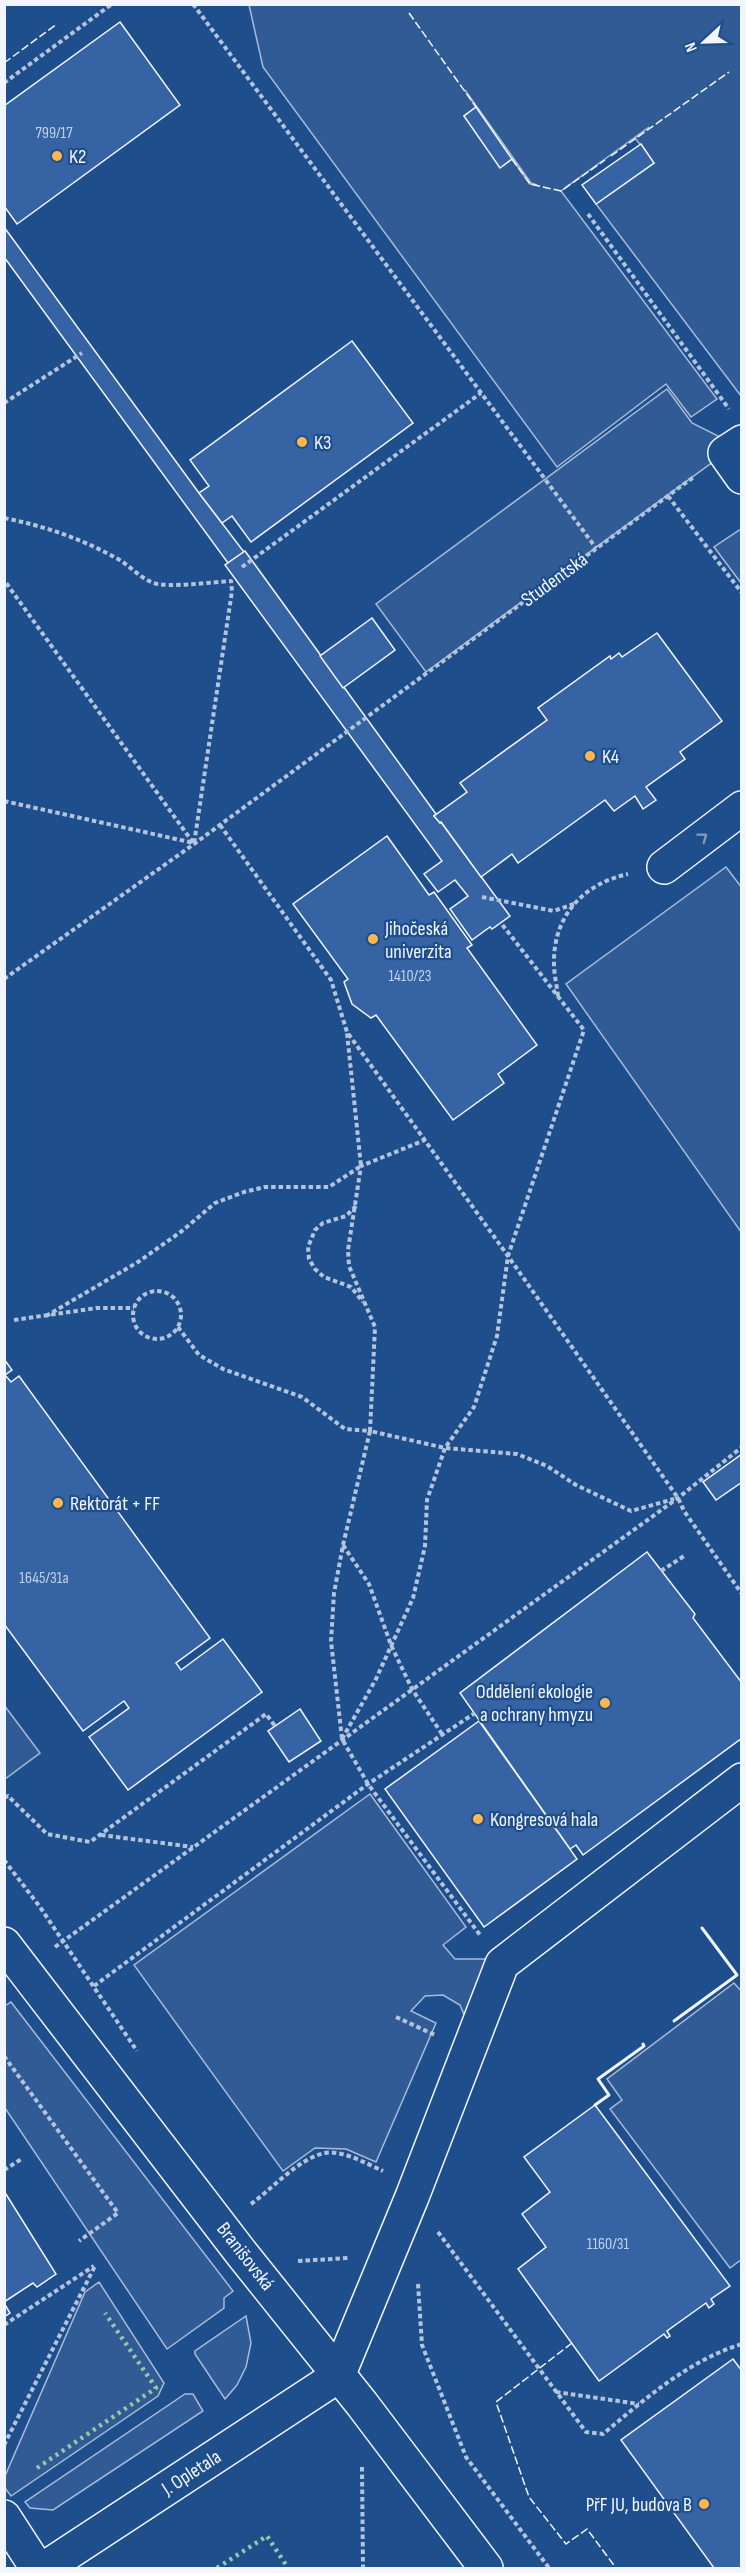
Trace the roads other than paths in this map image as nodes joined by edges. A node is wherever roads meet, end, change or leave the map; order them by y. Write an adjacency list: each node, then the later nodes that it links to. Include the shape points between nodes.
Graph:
1 (741, 808): 2 (street, one-way to 1)
2 (664, 867)
3 (741, 1780): 5 (street, via 502,1964)
4 (4, 1944): 5 (street, Branišovská)
5 (338, 2376): 8 (street, J. Opletala); 9 (street, Branišovská)
6 (4, 2517): 7 (street)
7 (37, 2568)
8 (45, 2568)
9 (486, 2568)

